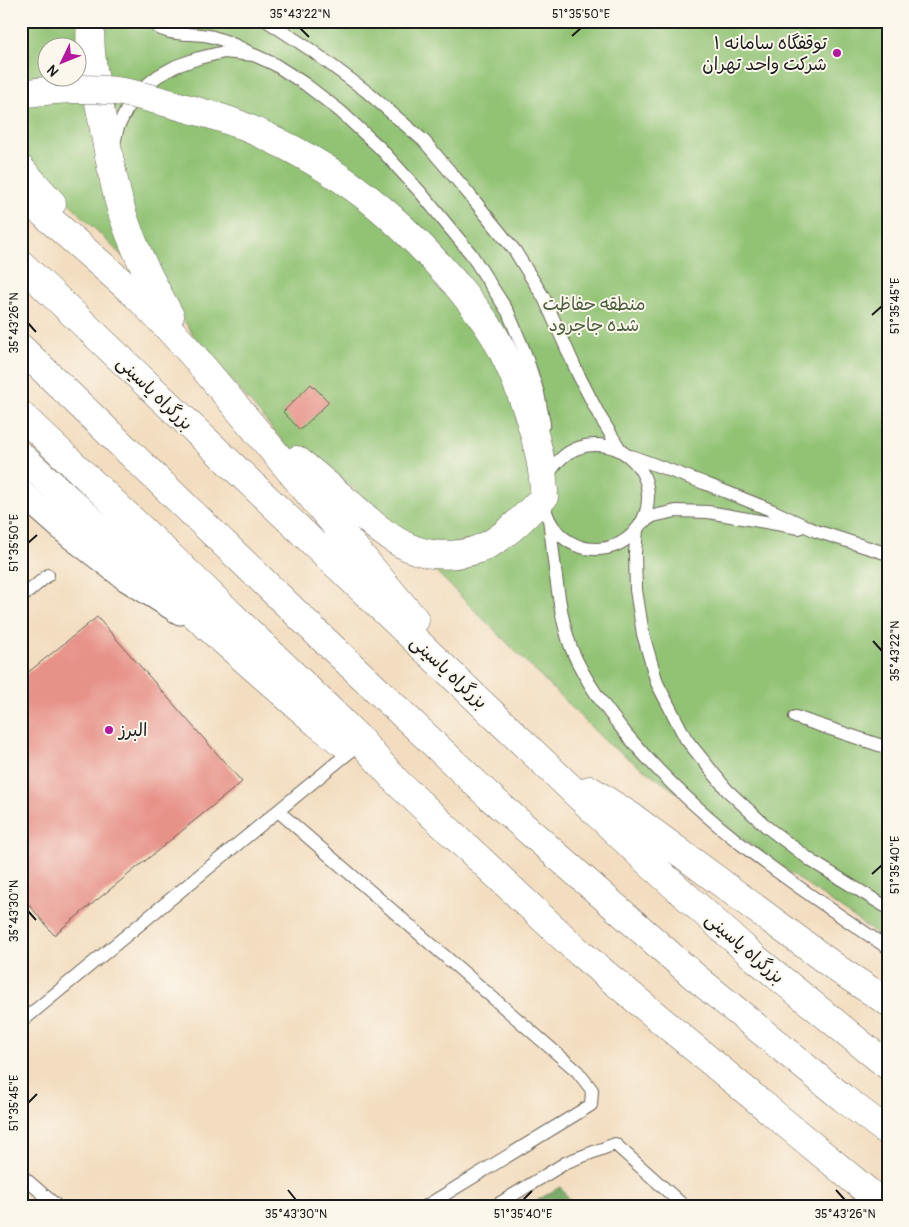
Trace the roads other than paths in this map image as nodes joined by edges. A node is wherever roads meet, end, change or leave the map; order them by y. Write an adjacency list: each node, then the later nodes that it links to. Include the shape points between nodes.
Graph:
1 (91, 21): 6 (highway, via 92,60)
2 (151, 21): 4 (lane, via 170,33 212,36)
3 (267, 21): 15 (lane, via 373,97 424,141 469,194 515,251 544,298 599,415)
4 (254, 54): 6 (lane, via 224,52 176,66 158,76 143,88 127,109 118,127); 18 (lane, via 305,84 340,111 380,148 471,254 508,312 538,393 547,438)
5 (21, 94): 18 (highway, bridge, via 48,90 117,91 229,120 302,154 368,198 404,228 456,284 494,336 537,445)
6 (110, 161): 12 (highway, via 119,202 138,255)
7 (21, 169): 10 (highway)
8 (21, 194): 10 (highway)
9 (21, 264): 26 (highway, بزرگراه یاسینی)
10 (136, 295): 12 (highway)
11 (21, 348): 39 (highway, via 489,796 694,976)
12 (192, 354): 14 (highway)
13 (21, 415): 30 (highway, via 332,712)
14 (246, 419): 18 (highway, via 390,537 409,548 432,554 474,552 492,543); 26 (highway)
15 (625, 453): 18 (lane, via 607,445 577,448 553,467); 19 (lane, via 639,466 646,479 648,509); 20 (lane)
16 (21, 456): 24 (highway)
17 (21, 492): 24 (street, via 127,579)
18 (546, 497): 19 (lane, via 559,534 590,549 608,548 624,542); 33 (lane, via 560,608 571,649 588,683 612,717 666,778 719,827 801,889)
19 (640, 526): 20 (lane, via 652,516 676,511 708,512); 32 (lane, via 635,553 636,590 644,634 657,683 686,739 727,790 768,828 813,862)
20 (816, 531): 21 (lane)
21 (888, 554)
22 (48, 575): 23 (lane)
23 (21, 598)
24 (219, 637): 28 (highway)
25 (795, 718): 27 (lane)
26 (503, 724): 29 (highway, بزرگراه یاسینی)
27 (888, 748)
28 (352, 750): 30 (highway); 31 (lane)
29 (537, 755): 34 (highway, via 632,817); 38 (highway, بزرگراه یاسینی, via 648,862 754,957)
30 (397, 782): 45 (highway, via 580,953)
31 (278, 811): 37 (lane); 42 (lane, via 577,1071 592,1090 591,1105)
32 (888, 908)
33 (888, 948)
34 (839, 970): 35 (highway); 36 (highway)
35 (888, 1002)
36 (888, 1010)
37 (21, 1022)
38 (888, 1066)
39 (888, 1132)
40 (21, 1175): 41 (lane)
41 (56, 1206)
42 (426, 1206)
43 (495, 1206): 44 (lane, via 568,1162 615,1144)
44 (684, 1206)
45 (885, 1206)

